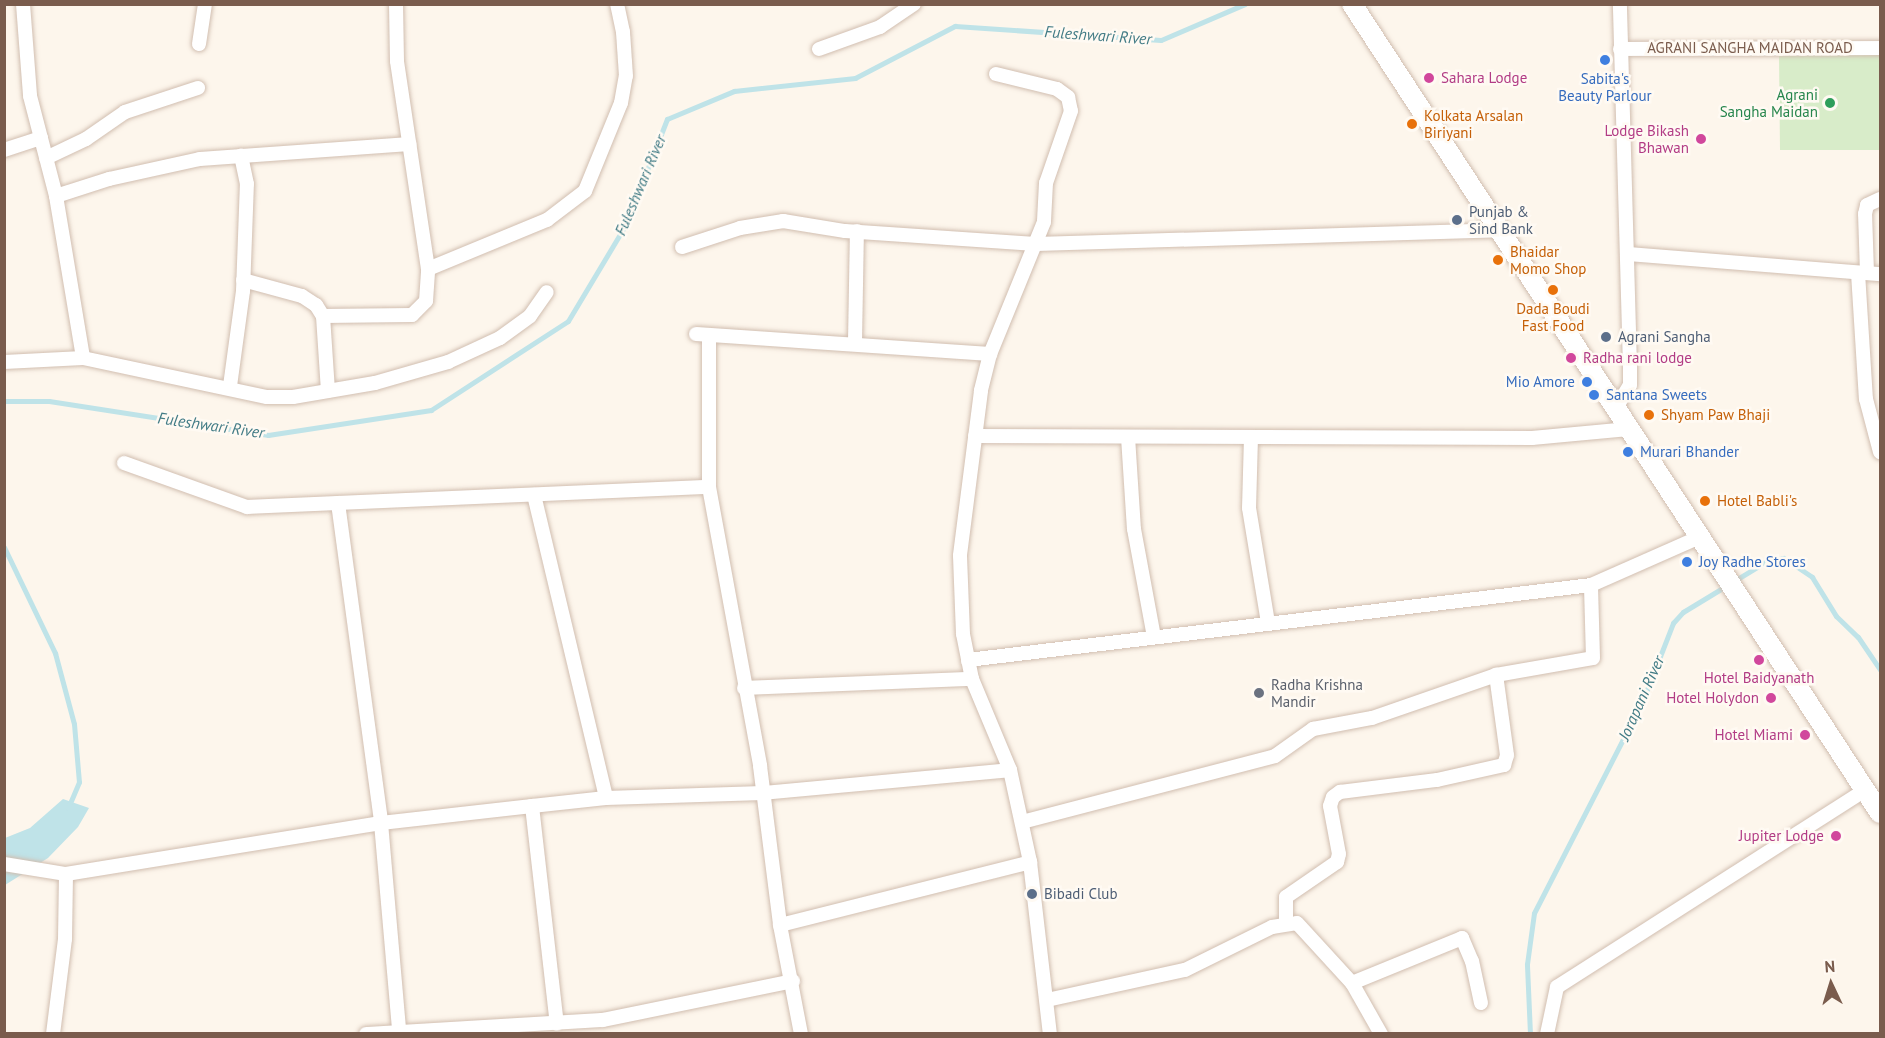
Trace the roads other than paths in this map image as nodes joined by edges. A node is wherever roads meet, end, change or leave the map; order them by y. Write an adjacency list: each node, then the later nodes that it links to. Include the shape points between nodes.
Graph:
1 (23, 4): 14 (street, via 30,96)
2 (205, 4): 8 (street)
3 (396, 4): 15 (street, via 397,61)
4 (617, 4): 26 (street, via 626,76 621,103 585,191 547,220)
5 (914, 4): 9 (street, via 880,27)
6 (1352, 4): 21 (main road)
7 (1620, 4): 11 (street)
8 (199, 44)
9 (819, 48)
10 (1881, 48): 11 (street, AGRANI SANGHA MAIDAN ROAD)
11 (1620, 49): 25 (street)
12 (996, 74): 23 (street, via 1057,88 1068,97 1071,111 1046,183 1044,222)
13 (198, 88): 18 (street, via 125,112 86,139)
14 (41, 138): 16 (street); 18 (street)
15 (409, 144): 17 (street); 26 (street)
16 (4, 150)
17 (241, 156): 19 (street, via 177,164 108,179); 28 (street, via 246,184)
18 (46, 158): 19 (street)
19 (56, 196): 33 (street)
20 (1881, 199): 27 (street, via 1867,205 1865,214)
21 (1499, 230): 23 (street); 37 (main road)
22 (857, 231): 23 (street); 24 (street, via 783,221 740,228); 31 (street)
23 (1036, 244): 32 (street)
24 (682, 247)
25 (1629, 254): 27 (street); 37 (street, via 1630,385)
26 (428, 268): 30 (street, via 426,301 412,315)
27 (1868, 274): 42 (street, via 1866,399)
28 (243, 280): 30 (street, via 302,296 316,305); 35 (street)
29 (548, 292): 36 (street, via 530,316 500,338 448,362)
30 (323, 316): 36 (street)
31 (855, 342): 32 (street); 44 (street, via 702,335)
32 (990, 354): 39 (street)
33 (83, 358): 34 (street); 35 (street)
34 (4, 362)
35 (230, 386): 36 (street, via 267,397)
36 (328, 391)
37 (1616, 408): 38 (main road)
38 (1629, 429): 41 (street, via 1532,438); 47 (main road)
39 (975, 436): 40 (street); 51 (street, via 960,556)
40 (1128, 437): 41 (street); 50 (street, via 1134,530)
41 (1251, 437): 49 (street, via 1249,508)
42 (1881, 452)
43 (124, 463): 46 (street, via 247,507)
44 (709, 487): 45 (street); 54 (street)
45 (534, 495): 46 (street); 58 (street)
46 (338, 503): 62 (street)
47 (1703, 542): 48 (street); 56 (main road)
48 (1591, 585): 49 (street); 52 (street, via 1593,658)
49 (1268, 623): 50 (street)
50 (1154, 637): 51 (street)
51 (968, 660): 53 (street)
52 (1496, 675): 61 (street, via 1372,718 1313,729 1275,756); 66 (street, via 1507,755 1504,765 1333,797 1330,806 1337,862 1286,897)
53 (972, 679): 54 (street); 55 (street)
54 (744, 688): 57 (street)
55 (1010, 770): 57 (street); 61 (street)
56 (1865, 790): 60 (main road); 81 (street, via 1557,987)
57 (763, 793): 58 (street); 67 (street)
58 (606, 798): 59 (street)
59 (532, 806): 62 (street); 72 (street)
60 (1881, 813)
61 (1022, 822): 63 (street)
62 (381, 823): 65 (street); 74 (street)
63 (1030, 862): 67 (street); 70 (street)
64 (4, 864): 65 (street)
65 (66, 874): 75 (street, via 65,939)
66 (1286, 922): 69 (street, via 1297,924); 70 (street, via 1185,970)
67 (780, 926): 68 (street)
68 (793, 981): 73 (street); 78 (street)
69 (1352, 983): 71 (street, via 1462,938 1472,961); 80 (street)
70 (1047, 1000): 79 (street)
71 (1481, 1003)
72 (557, 1024): 73 (street); 74 (street)
73 (605, 1027)
74 (399, 1030): 77 (street)
75 (53, 1033): 76 (street)
76 (60, 1034)
77 (366, 1034)
78 (801, 1034)
79 (1050, 1034)
80 (1381, 1034)
81 (1547, 1034)

